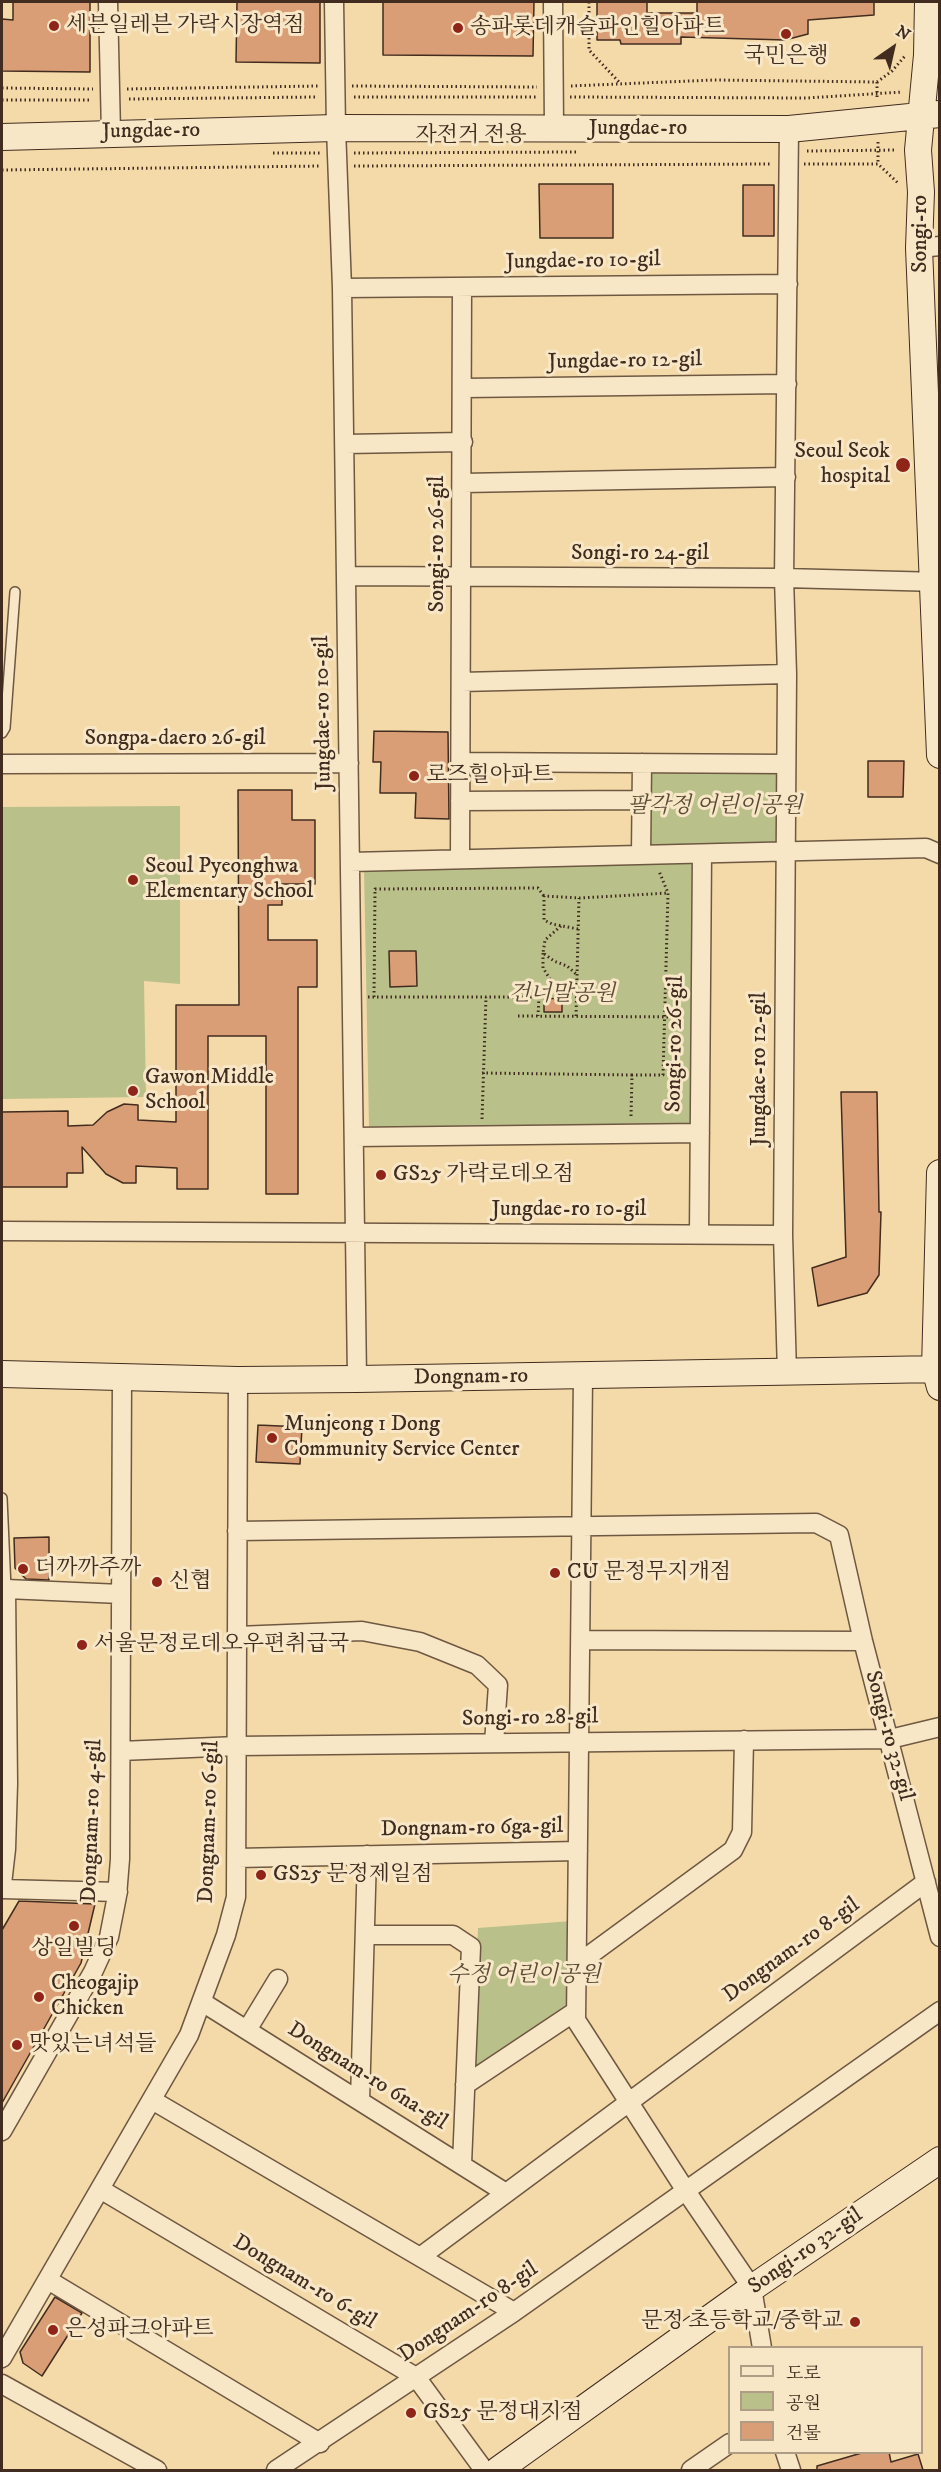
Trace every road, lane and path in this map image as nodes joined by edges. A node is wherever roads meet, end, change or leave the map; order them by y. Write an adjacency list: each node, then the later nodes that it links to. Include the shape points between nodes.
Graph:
1 (108, 2): 12 (street)
2 (334, 2): 9 (street)
3 (553, 2): 11 (street)
4 (589, 2): 7 (path, via 589,50)
5 (927, 2): 10 (main road, Songi-ro)
6 (909, 51): 7 (path, via 877,82)
7 (619, 82): 11 (path)
8 (2, 88): 12 (path)
9 (335, 91): 11 (path); 11 (path); 12 (path); 12 (path); 15 (street)
10 (924, 91): 11 (path, via 807,98); 14 (main road, Songi-ro)
11 (554, 92): 16 (street)
12 (110, 94): 13 (path); 17 (street)
13 (2, 100)
14 (931, 115): 19 (main road, Jungdae-ro); 20 (main road, Songi-ro)
15 (336, 128): 16 (main road, Jungdae-ro); 17 (main road, Jungdae-ro); 23 (street, Jungdae-ro 10-gil)
16 (554, 128): 19 (main road, Jungdae-ro)
17 (111, 133): 18 (main road, Jungdae-ro)
18 (2, 137)
19 (789, 148): 20 (path); 23 (path); 25 (path, via 878,164); 27 (street, Jungdae-ro 12-gil)
20 (918, 150): 26 (main road, Songi-ro)
21 (586, 152): 23 (path, 자전거 전용)
22 (265, 153): 23 (path, 자전거 전용)
23 (337, 160): 24 (path); 29 (street, Jungdae-ro 10-gil)
24 (2, 170)
25 (902, 186)
26 (929, 247): 39 (main road, Songi-ro)
27 (788, 284): 28 (street, Jungdae-ro 10-gil); 30 (street, Jungdae-ro 12-gil)
28 (462, 287): 29 (street, Jungdae-ro 10-gil); 31 (street, Songi-ro 26-gil)
29 (342, 288): 33 (street, Jungdae-ro 10-gil)
30 (787, 384): 31 (street, Jungdae-ro 12-gil); 34 (street, Jungdae-ro 12-gil)
31 (464, 388): 32 (street, Songi-ro 26-gil)
32 (463, 442): 33 (street); 35 (street, Songi-ro 26-gil)
33 (345, 444): 36 (street, Jungdae-ro 10-gil)
34 (786, 477): 35 (street); 38 (street, Jungdae-ro 12-gil)
35 (463, 483): 37 (street, Songi-ro 26-gil)
36 (346, 576): 37 (street, Songi-ro 24-gil); 46 (street, Jungdae-ro 10-gil)
37 (462, 577): 38 (street, Songi-ro 24-gil); 42 (street, Songi-ro 26-gil)
38 (784, 578): 39 (street, Songi-ro 24-gil); 41 (street, Jungdae-ro 12-gil)
39 (936, 582): 44 (main road, Songi-ro)
40 (15, 592): 43 (lane)
41 (787, 674): 42 (street); 49 (street, Jungdae-ro 12-gil)
42 (461, 682): 45 (street, Songi-ro 26-gil)
43 (2, 734)
44 (939, 755)
45 (460, 762): 47 (street); 51 (street, Songi-ro 26-gil)
46 (349, 763): 48 (street, Songpa-daero 26-gil); 57 (street, Jungdae-ro 10-gil)
47 (642, 763): 49 (street); 50 (street)
48 (2, 764)
49 (786, 764): 52 (street, Jungdae-ro 12-gil)
50 (642, 800): 51 (street); 55 (street)
51 (460, 801): 56 (street, Songi-ro 26-gil)
52 (786, 851): 53 (street); 54 (street, via 926,848); 84 (street, Jungdae-ro 12-gil)
53 (702, 854): 55 (street); 73 (street, Songi-ro 26-gil)
54 (939, 854)
55 (648, 855): 56 (street); 58 (path)
56 (460, 859): 57 (street)
57 (350, 862): 66 (street, Jungdae-ro 10-gil)
58 (668, 893): 60 (path); 72 (path)
59 (544, 896): 60 (path); 61 (path, via 544,920); 67 (path, via 538,888 375,888)
60 (579, 898): 62 (path)
61 (563, 925): 62 (path); 63 (path, via 545,940)
62 (578, 929): 64 (path)
63 (543, 953): 64 (path); 65 (path, via 543,968 549,979)
64 (577, 974): 65 (path)
65 (576, 995): 71 (path)
66 (352, 997): 67 (path); 79 (street, Jungdae-ro 10-gil)
67 (374, 997): 68 (path)
68 (486, 997): 70 (path, via 539,997); 74 (path)
69 (518, 1016): 70 (path)
70 (538, 1016): 71 (path)
71 (576, 1016): 72 (path)
72 (664, 1017): 73 (path); 75 (path, via 663,1075)
73 (701, 1017): 77 (street, Songi-ro 26-gil)
74 (482, 1073): 75 (path); 78 (path)
75 (632, 1075): 76 (path)
76 (631, 1134): 77 (street); 78 (street)
77 (700, 1134): 83 (street, Songi-ro 26-gil)
78 (481, 1136): 79 (street)
79 (354, 1137): 82 (street, Jungdae-ro 10-gil)
80 (939, 1173): 87 (main road)
81 (2, 1231): 82 (street, Jungdae-ro 10-gil)
82 (355, 1233): 83 (street, Jungdae-ro 10-gil); 90 (street, Jungdae-ro 10-gil)
83 (699, 1234): 84 (street, Jungdae-ro 10-gil)
84 (783, 1234): 85 (street, Jungdae-ro 12-gil)
85 (787, 1373): 87 (main road, Dongnam-ro); 89 (main road, Dongnam-ro)
86 (2, 1374): 88 (main road, Dongnam-ro)
87 (938, 1375)
88 (122, 1376): 91 (main road, Dongnam-ro); 96 (street, Dongnam-ro 4-gil)
89 (583, 1376): 90 (main road, Dongnam-ro); 93 (street)
90 (357, 1379): 91 (main road, Dongnam-ro)
91 (238, 1380): 94 (street, Dongnam-ro 6-gil)
92 (2, 1498): 95 (lane)
93 (582, 1526): 94 (street); 98 (street); 99 (street, Songi-ro 32-gil, via 816,1523 839,1535)
94 (237, 1531): 97 (street, Dongnam-ro 6-gil)
95 (4, 1589): 96 (street); 100 (street)
96 (122, 1594): 107 (street, Dongnam-ro 4-gil)
97 (237, 1636): 105 (street, via 362,1631 420,1642 477,1665 498,1685); 106 (street, Dongnam-ro 6-gil)
98 (580, 1640): 99 (street); 104 (street)
99 (863, 1641): 102 (street, Songi-ro 32-gil)
100 (4, 1689): 108 (street)
101 (939, 1727): 102 (street, Songi-ro 28-gil)
102 (890, 1738): 103 (street, Songi-ro 28-gil); 112 (street, Songi-ro 32-gil)
103 (744, 1740): 104 (street, Songi-ro 28-gil); 118 (street, via 742,1832 733,1850)
104 (580, 1742): 105 (street, Songi-ro 28-gil); 109 (street)
105 (494, 1743): 106 (street, Songi-ro 28-gil)
106 (237, 1746): 107 (street, Songi-ro 28-gil); 111 (street, Dongnam-ro 6-gil)
107 (121, 1751): 115 (street, Dongnam-ro 4-gil)
108 (5, 1784): 113 (street)
109 (578, 1851): 110 (street, Dongnam-ro 6ga-gil); 118 (street)
110 (367, 1855): 111 (street, Dongnam-ro 6ga-gil); 116 (street, Dongnam-ro 6ga-gil)
111 (237, 1858): 120 (street, Dongnam-ro 6-gil, via 236,1897)
112 (926, 1882): 117 (street, Songi-ro 32-gil); 127 (street, Dongnam-ro 8-gil)
113 (2, 1884)
114 (2, 1889): 115 (street)
115 (118, 1892): 128 (street, Dongnam-ro 4-gil, via 108,1937 93,1972)
116 (366, 1935): 124 (street, Dongnam-ro 6na-gil, via 453,1935 471,1947); 126 (street, Dongnam-ro 6ga-gil)
117 (939, 1937)
118 (576, 1965): 121 (street)
119 (278, 1979): 123 (street)
120 (202, 2002): 123 (street, Dongnam-ro 6na-gil); 125 (street, Dongnam-ro 6-gil, via 189,2035)
121 (576, 2011): 124 (street); 127 (street, via 576,2020)
122 (939, 2011): 132 (street, Dongnam-ro 8-gil)
123 (247, 2030): 126 (street, Dongnam-ro 6na-gil)
124 (465, 2085): 130 (street, Dongnam-ro 6na-gil)
125 (152, 2100): 131 (street, Dongnam-ro 6-gil); 134 (street)
126 (360, 2101): 130 (street, Dongnam-ro 6na-gil)
127 (628, 2102): 132 (street); 133 (street, Dongnam-ro 8-gil)
128 (2, 2130)
129 (939, 2160): 136 (main road, Songi-ro 32-gil)
130 (462, 2164): 133 (street, Dongnam-ro 6na-gil)
131 (100, 2190): 135 (street, Dongnam-ro 6-gil); 140 (street, Dongnam-ro 6-gil)
132 (686, 2191): 136 (street); 137 (street, Dongnam-ro 8-gil)
133 (506, 2193): 134 (street, Dongnam-ro 8-gil)
134 (420, 2257): 137 (street)
135 (48, 2280): 139 (street, Dongnam-ro 6-gil); 142 (street)
136 (752, 2289): 138 (street); 148 (main road, Songi-ro 32-gil)
137 (514, 2312): 140 (street, Dongnam-ro 8-gil)
138 (762, 2346)
139 (2, 2358)
140 (417, 2377): 142 (street, Dongnam-ro 8-gil); 147 (street, Dongnam-ro 6-gil)
141 (2, 2384): 145 (street)
142 (320, 2443): 146 (street, Dongnam-ro 8-gil)
143 (728, 2443): 149 (street)
144 (786, 2454): 150 (street)
145 (157, 2470)
146 (276, 2470)
147 (484, 2470)
148 (498, 2470)
149 (692, 2470)
150 (790, 2470)

